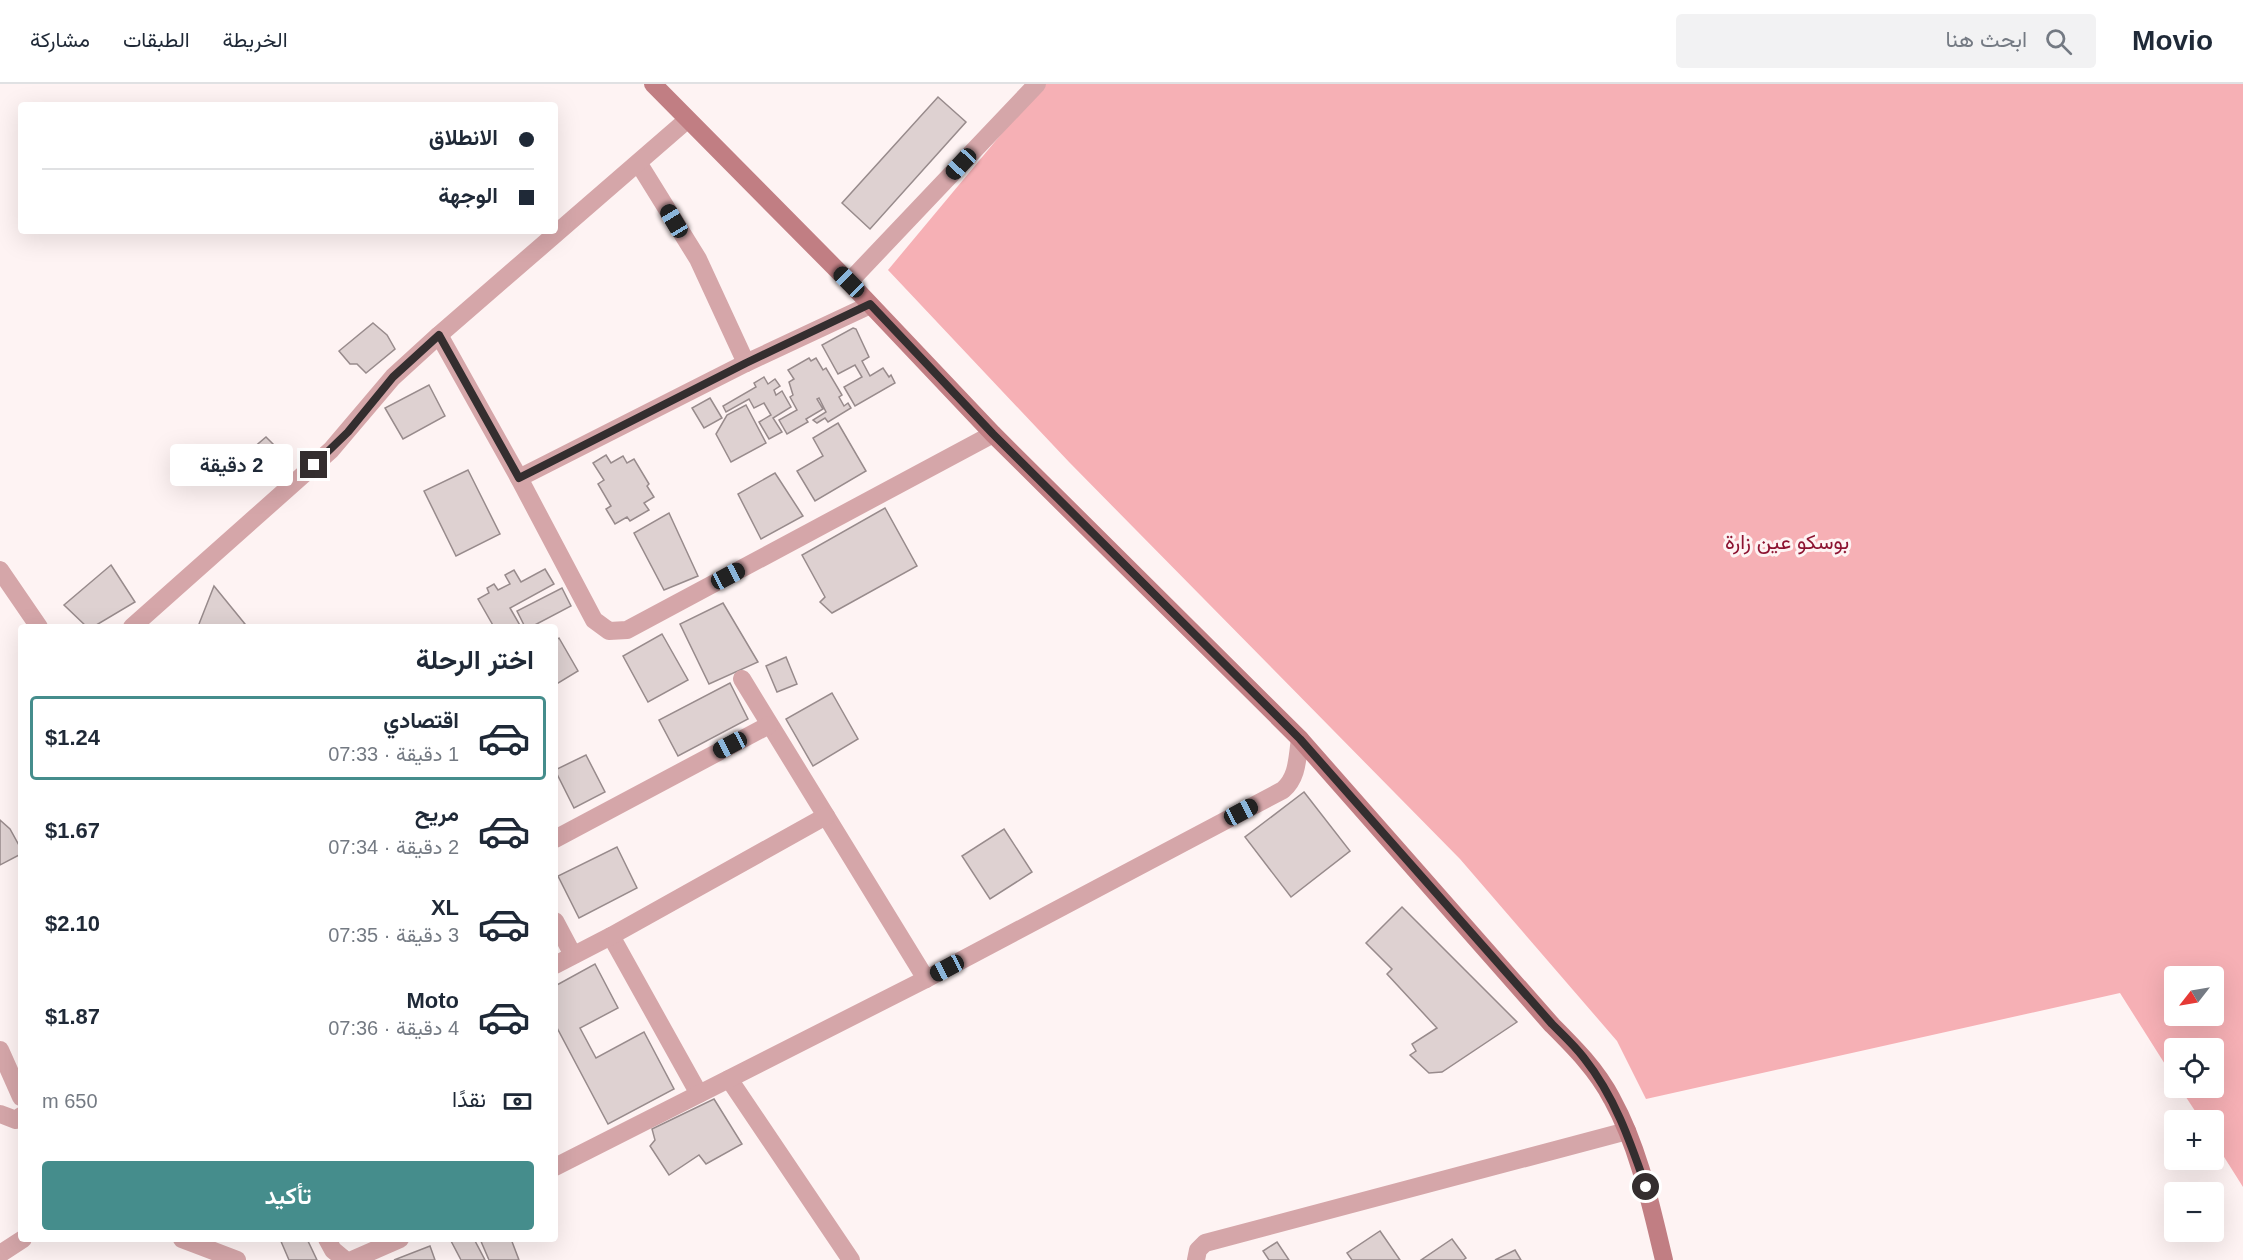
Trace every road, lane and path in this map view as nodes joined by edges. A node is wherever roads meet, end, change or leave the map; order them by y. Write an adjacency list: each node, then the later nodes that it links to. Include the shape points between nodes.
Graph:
1 (652, 84): 3 (main road)
2 (1037, 84): 7 (street)
3 (687, 120): 4 (street); 7 (main road)
4 (639, 164): 5 (street); 10 (street, via 698,260)
5 (558, 233)
6 (557, 234): 9 (street)
7 (849, 282): 8 (main road)
8 (870, 304): 10 (street); 11 (main road)
9 (439, 335): 12 (street); 15 (street, via 393,377 330,450)
10 (746, 363): 12 (street)
11 (993, 434): 12 (street, via 627,630 609,631 594,620); 18 (main road)
12 (519, 478)
13 (0, 570): 14 (street)
14 (37, 624)
15 (135, 624)
16 (742, 679): 17 (street)
17 (769, 724): 19 (street); 20 (street)
18 (1300, 739): 25 (street, via 1294,777 1283,790); 32 (main road, via 1583,1056 1612,1098)
19 (826, 816): 22 (street); 25 (street)
20 (558, 837)
21 (558, 927): 23 (street)
22 (611, 936): 23 (street); 29 (street)
23 (573, 955): 24 (street)
24 (558, 962)
25 (926, 979): 27 (street)
26 (0, 1050): 28 (street)
27 (729, 1079): 29 (street); 43 (street)
28 (18, 1089)
29 (699, 1094): 33 (street)
30 (0, 1114): 31 (street)
31 (18, 1118)
32 (1627, 1131): 39 (main road, via 1646,1187); 44 (street, via 1205,1243)
33 (558, 1165)
34 (18, 1242): 38 (street)
35 (190, 1242): 40 (street)
36 (329, 1242): 41 (street)
37 (393, 1242): 42 (street)
38 (0, 1254)
39 (1660, 1258)
40 (237, 1260)
41 (345, 1260)
42 (352, 1260)
43 (851, 1260)
44 (1196, 1260)

